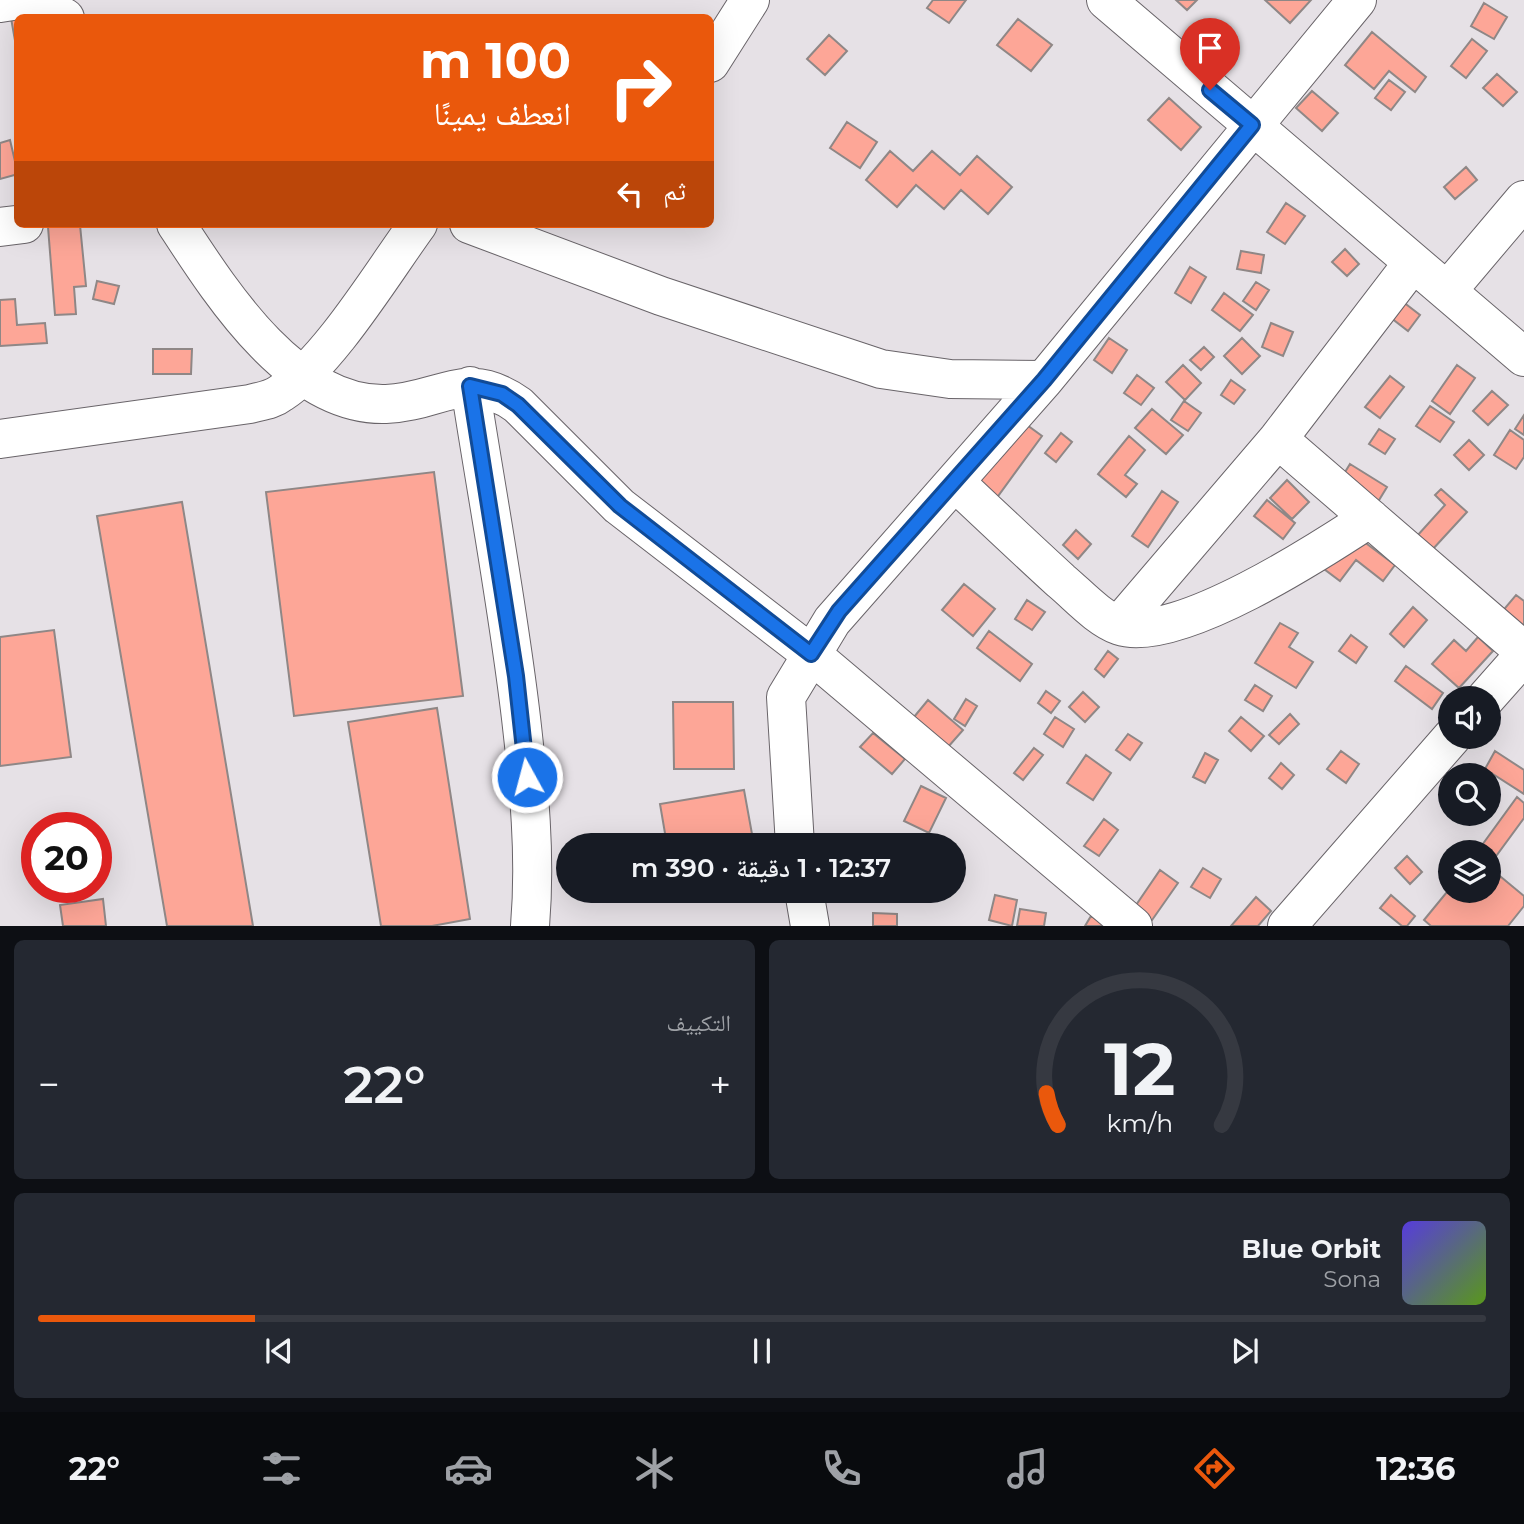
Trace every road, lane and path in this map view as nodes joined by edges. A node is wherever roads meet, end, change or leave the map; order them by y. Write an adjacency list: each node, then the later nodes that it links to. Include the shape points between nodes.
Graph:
1 (750, 0): 6 (street)
2 (1106, 0): 7 (street)
3 (1357, 0): 7 (street)
4 (0, 3): 5 (street)
5 (46, 9)
6 (714, 57)
7 (1252, 125): 12 (street); 16 (street)
8 (1524, 200): 13 (street)
9 (179, 228): 15 (street, via 253,328)
10 (415, 228): 15 (street, via 327,348)
11 (480, 228): 16 (street, via 673,300 881,369 950,379)
12 (1412, 264): 13 (street); 19 (street)
13 (1447, 291): 14 (street)
14 (1524, 357)
15 (301, 376): 17 (street, via 362,404 389,404); 18 (street, via 279,395 250,404)
16 (1044, 380): 20 (street)
17 (470, 386): 24 (street, via 502,394 518,405 620,506); 29 (street, via 516,676 533,827)
18 (0, 439)
19 (1278, 439): 21 (street); 22 (street)
20 (956, 483): 22 (street, via 1085,602); 24 (street, via 844,604)
21 (1370, 518): 22 (street, via 1293,568 1235,597 1154,626); 23 (street)
22 (1119, 625)
23 (1524, 653): 25 (street)
24 (811, 654): 27 (street, via 786,698); 31 (street)
25 (1496, 686)
26 (1442, 749): 32 (street)
27 (794, 833)
28 (806, 903): 30 (street)
29 (530, 926)
30 (810, 926)
31 (1133, 926)
32 (1287, 926)

